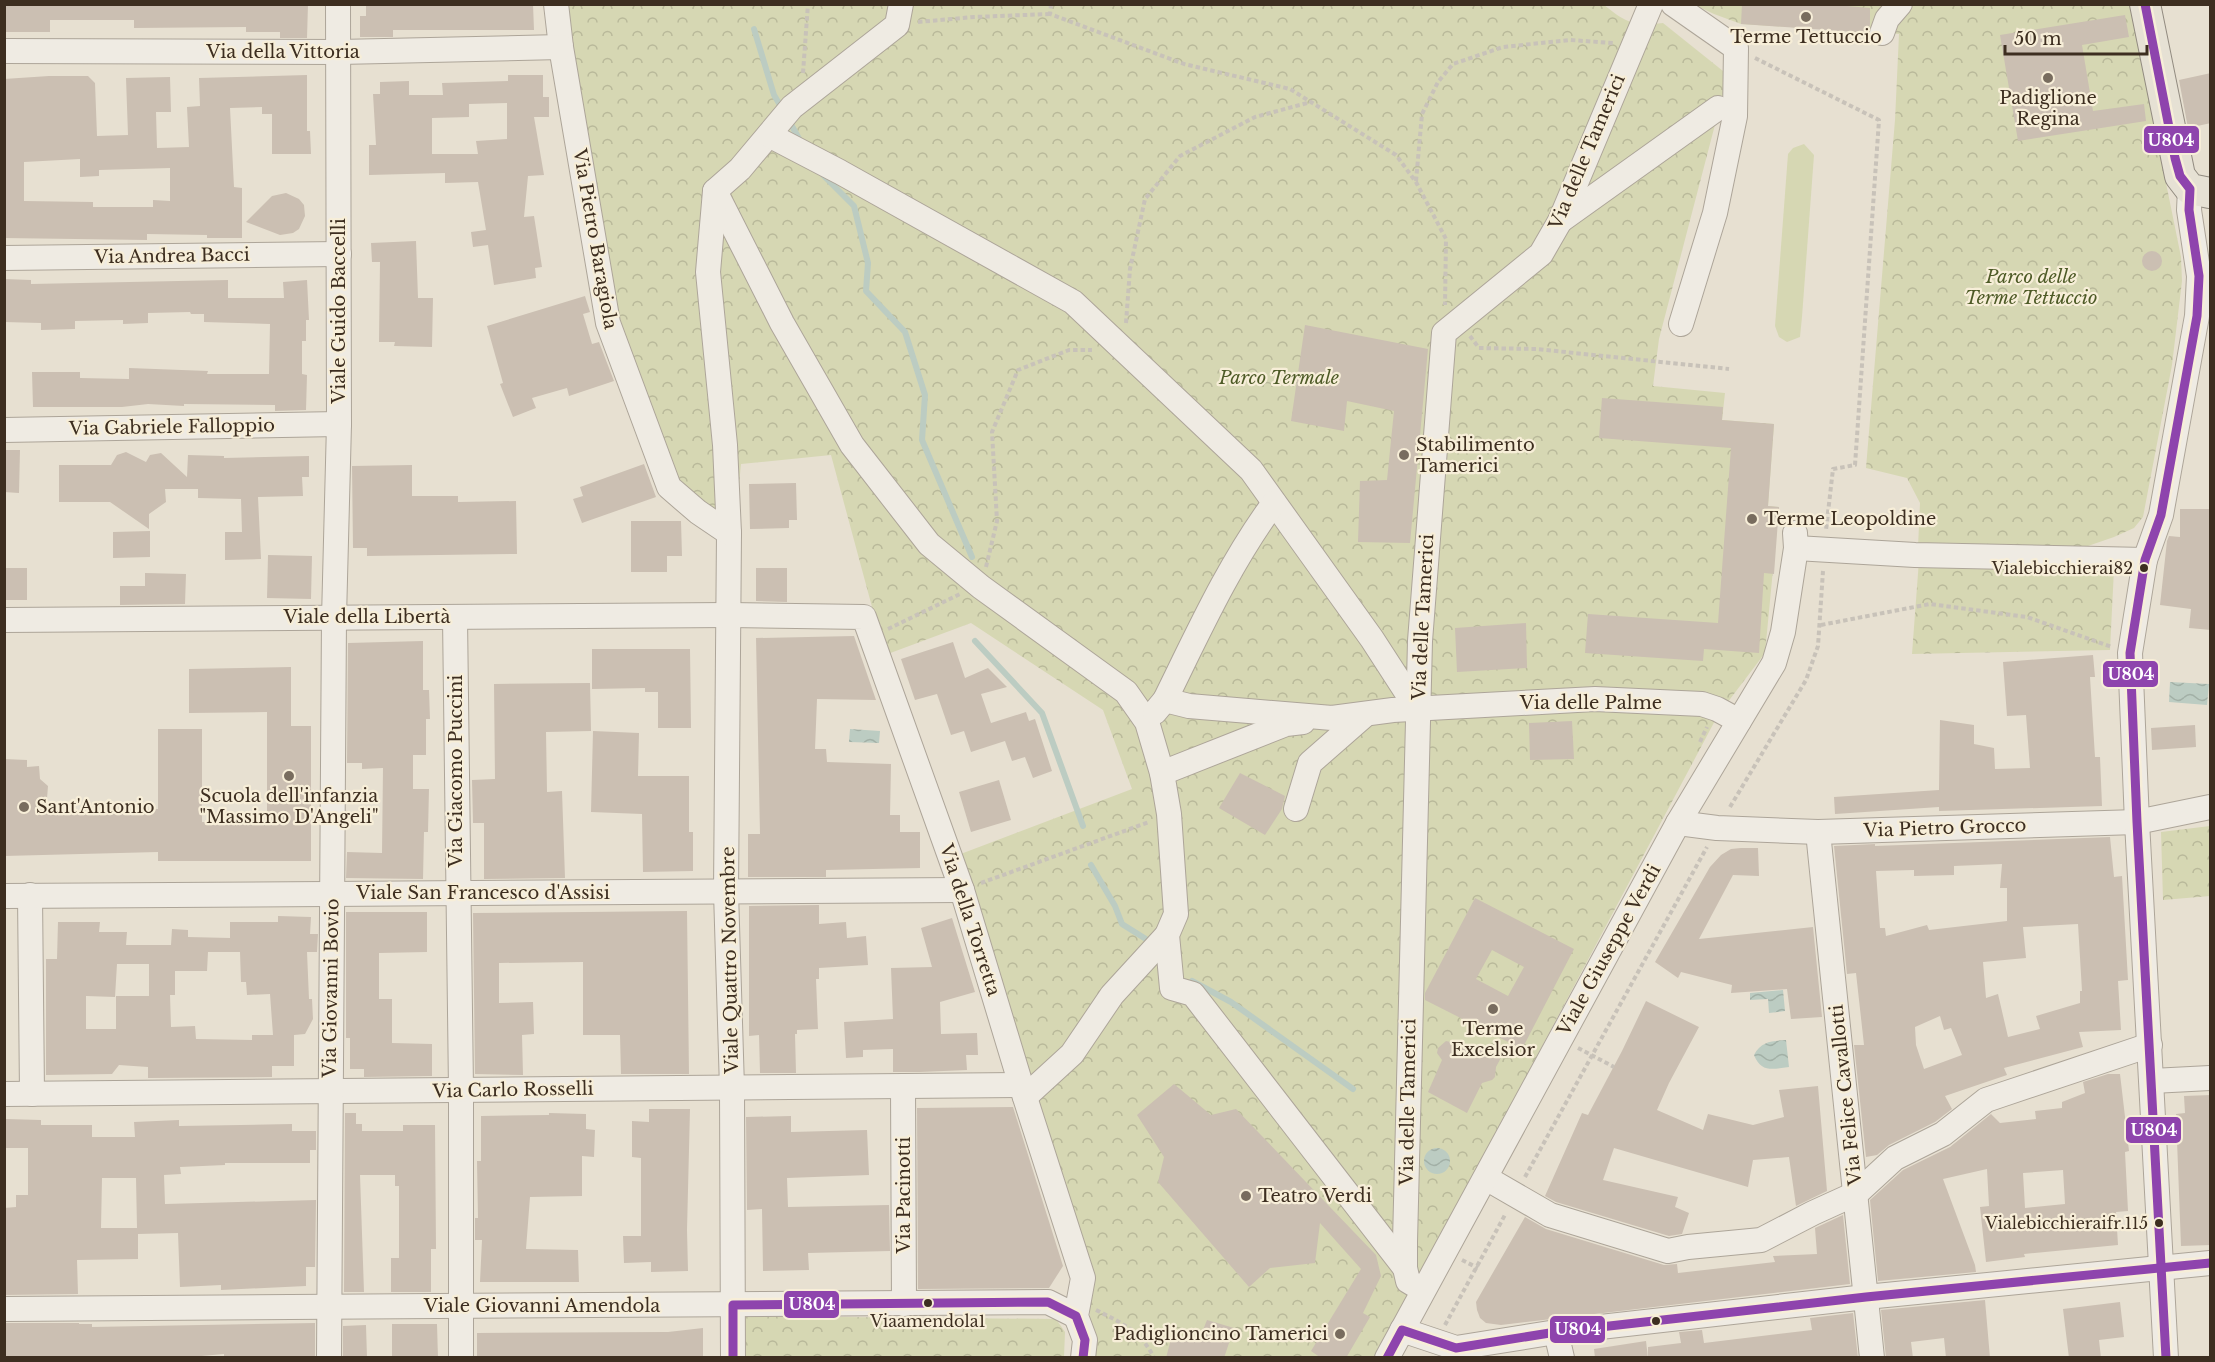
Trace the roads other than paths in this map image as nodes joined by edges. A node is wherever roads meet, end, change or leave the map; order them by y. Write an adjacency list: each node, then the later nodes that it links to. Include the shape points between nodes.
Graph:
1 (338, 4): 11 (street, Viale Guido Baccelli)
2 (556, 4): 9 (street, Via Pietro Baragiola)
3 (1651, 4): 16 (street, Via delle Tamerici)
4 (1673, 4): 21 (street, via 1736,48 1735,116 1715,213)
5 (1900, 4): 8 (street, via 1887,19)
6 (2145, 4): 15 (main road, via 2180,176)
7 (899, 15): 13 (street, via 792,107)
8 (1882, 33)
9 (561, 47): 11 (street, Via della Vittoria); 25 (street, Via Pietro Baragiola, via 608,323 669,488)
10 (4, 51): 11 (street, Via della Vittoria)
11 (339, 52): 18 (street, Viale Guido Baccelli)
12 (1718, 108): 16 (street)
13 (769, 135): 14 (street); 24 (street, via 1073,302 1251,470)
14 (715, 191): 25 (street, via 708,272 725,445); 36 (street, via 782,323 852,445 929,544 981,587 1126,692)
15 (2200, 191): 20 (street, via 2190,210)
16 (1560, 221): 32 (street, Via delle Tamerici, via 1541,254 1451,328 1420,641)
17 (2211, 244): 20 (street)
18 (339, 254): 19 (street, Via Andrea Bacci); 22 (street, Viale Guido Baccelli)
19 (4, 258)
20 (2199, 276): 26 (street, via 2197,316 2161,515)
21 (1682, 324)
22 (339, 424): 23 (street, Via Gabriele Falloppio); 29 (street, Viale Guido Baccelli)
23 (4, 430)
24 (1274, 503): 31 (street, via 1223,582); 32 (street, via 1372,639)
25 (729, 533): 27 (street)
26 (2145, 560): 35 (street, Viale Giuseppe Verdi, via 1915,555 1796,540 1783,632 1774,663); 41 (street, via 2130,653)
27 (729, 615): 28 (street, Viale della Libertà); 43 (street, Via della Torretta, via 864,617); 45 (street, Viale Quattro Novembre)
28 (455, 617): 29 (street, Viale della Libertà); 46 (street, Via Giacomo Puccini)
29 (334, 618): 30 (street, Viale della Libertà); 44 (street, Via Giovanni Bovio)
30 (4, 620)
31 (1165, 700): 34 (street, via 1189,706); 36 (street)
32 (1428, 708): 33 (street, Via delle Palme); 35 (street, Via delle Palme, via 1595,699 1702,704); 64 (street, Via delle Tamerici)
33 (1366, 714): 34 (street, Via delle Palme); 39 (street, via 1310,763)
34 (1332, 718): 37 (street, via 1286,724)
35 (1739, 721): 40 (street, Viale Giuseppe Verdi)
36 (1146, 722): 37 (street)
37 (1162, 773): 49 (street, via 1176,914)
38 (2211, 807): 41 (street, Via Pietro Grocco)
39 (1296, 809)
40 (1678, 822): 42 (street, Via Pietro Grocco, via 1717,828); 60 (street, Viale Giuseppe Verdi)
41 (2137, 822): 42 (street, Via Pietro Grocco); 50 (street)
42 (1818, 832): 61 (street, Via Felice Cavallotti)
43 (963, 890): 45 (street, Viale San Francesco d'Assisi); 57 (street, Via della Torretta)
44 (333, 892): 46 (street, Viale San Francesco d'Assisi); 47 (street, Viale San Francesco d'Assisi); 56 (street, Via Giovanni Bovio)
45 (726, 892): 46 (street, Viale San Francesco d'Assisi); 54 (street, Viale Quattro Novembre)
46 (457, 893): 55 (street, Via Giacomo Puccini)
47 (30, 895): 48 (street, Viale San Francesco d'Assisi); 59 (street)
48 (4, 896)
49 (1167, 935): 57 (street, via 1112,994 1072,1054); 64 (street, via 1172,987 1193,994)
50 (2150, 1045): 52 (street); 61 (street, via 1986,1100 1943,1134 1895,1158)
51 (2211, 1078): 52 (street)
52 (2152, 1081): 63 (street)
53 (903, 1086): 54 (street, Via Carlo Rosselli); 57 (street, Via Carlo Rosselli); 67 (street, Via Pacinotti)
54 (732, 1088): 55 (street, Via Carlo Rosselli); 68 (street, Viale Quattro Novembre)
55 (461, 1090): 56 (street, Via Carlo Rosselli); 69 (street, Via Giacomo Puccini)
56 (330, 1091): 59 (street, Via Carlo Rosselli); 70 (street, Via Giovanni Bovio)
57 (1023, 1091): 72 (street, Via della Torretta, via 1083,1278)
58 (4, 1094): 59 (street, Via Carlo Rosselli)
59 (32, 1094)
60 (1486, 1178): 61 (street, via 1550,1215 1668,1251 1761,1240); 65 (street, Viale Giuseppe Verdi)
61 (1857, 1193): 66 (street, Via Felice Cavallotti)
62 (2211, 1263): 63 (street)
63 (2161, 1267): 66 (street); 82 (street)
64 (1405, 1268): 65 (street, via 1408,1281)
65 (1424, 1290): 73 (street, Viale Giuseppe Verdi)
66 (1866, 1297): 74 (street); 81 (street, Via Felice Cavallotti)
67 (904, 1304): 68 (street, Viale Giovanni Amendola); 72 (street, Viale Giovanni Amendola, via 1047,1302)
68 (733, 1305): 69 (street, Viale Giovanni Amendola); 77 (street, Viale Quattro Novembre)
69 (460, 1307): 70 (street, Viale Giovanni Amendola); 76 (street, Via Giacomo Puccini)
70 (331, 1308): 71 (street, Viale Giovanni Amendola); 75 (street, Via Giovanni Bovio)
71 (4, 1309)
72 (1078, 1309): 78 (street, Via della Torretta, via 1085,1340)
73 (1402, 1330): 74 (street, via 1456,1348); 79 (street, Viale Giuseppe Verdi)
74 (1556, 1332): 80 (street)
75 (329, 1358)
76 (461, 1358)
77 (732, 1358)
78 (1083, 1358)
79 (1387, 1358)
80 (1562, 1358)
81 (1872, 1358)
82 (2166, 1358)

